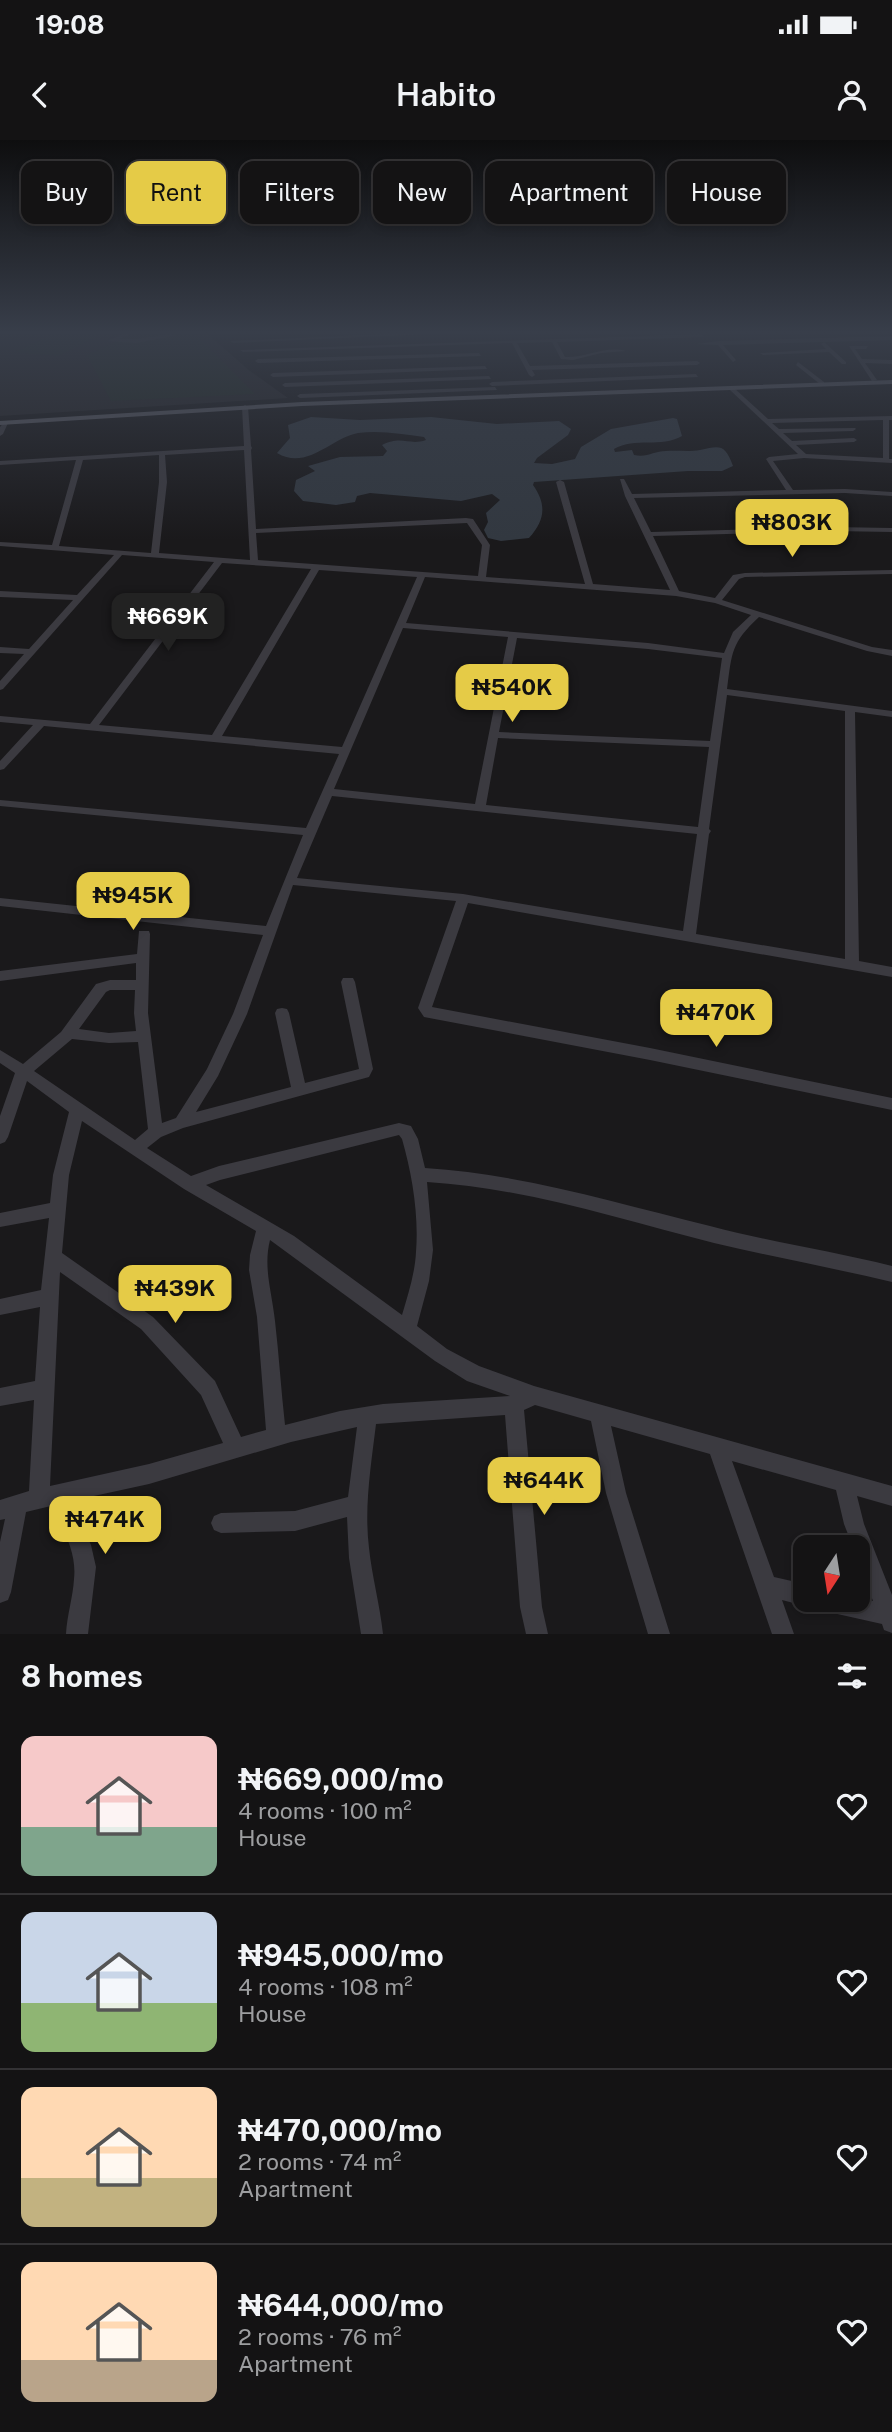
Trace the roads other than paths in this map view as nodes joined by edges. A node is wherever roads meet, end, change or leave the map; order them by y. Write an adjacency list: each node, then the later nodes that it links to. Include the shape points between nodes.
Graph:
1 (284, 401): 5 (main road)
2 (415, 401): 4 (main road)
3 (744, 401): 9 (street)
4 (245, 407): 5 (main road); 15 (street)
5 (206, 408): 8 (main road)
6 (854, 417): 7 (street); 9 (street); 10 (street)
7 (889, 418): 20 (street)
8 (2, 422): 12 (street)
9 (767, 422): 11 (street)
10 (853, 429): 11 (street); 13 (street)
11 (777, 431): 14 (street)
12 (0, 434)
13 (854, 440): 14 (street); 19 (street)
14 (789, 443): 17 (street)
15 (249, 448): 16 (street); 28 (street)
16 (162, 454): 18 (street); 33 (street)
17 (804, 456): 19 (street); 24 (street, via 769,458)
18 (80, 458): 21 (street); 31 (street)
19 (854, 458): 20 (street)
20 (889, 461)
21 (0, 463)
22 (622, 480): 26 (street)
23 (560, 482): 40 (street)
24 (791, 492): 25 (street); 26 (street)
25 (892, 494)
26 (629, 496): 29 (street)
27 (892, 530): 29 (street)
28 (254, 531): 35 (street); 39 (street, via 466,520 486,545)
29 (648, 534): 41 (street)
30 (0, 544): 31 (street)
31 (55, 547): 32 (street)
32 (120, 553): 33 (street); 43 (street)
33 (155, 555): 34 (street)
34 (220, 561): 35 (street); 58 (street)
35 (254, 563): 36 (street)
36 (316, 568): 38 (street); 60 (street)
37 (892, 572): 44 (street, via 745,575 736,577)
38 (422, 575): 39 (street); 46 (street)
39 (482, 579): 40 (street)
40 (590, 587): 41 (street)
41 (676, 593): 44 (street)
42 (0, 594): 43 (street)
43 (79, 598): 49 (street)
44 (718, 601): 45 (street)
45 (758, 614): 50 (street); 51 (street, via 736,634)
46 (400, 625): 47 (street); 62 (street)
47 (513, 636): 51 (street); 59 (street)
48 (0, 650): 49 (street)
49 (32, 652): 52 (street)
50 (892, 653)
51 (727, 656): 53 (street)
52 (0, 687)
53 (722, 691): 54 (street); 61 (street)
54 (850, 709): 55 (street); 76 (street)
55 (892, 714)
56 (0, 719): 57 (street)
57 (41, 723): 58 (street); 63 (street)
58 (92, 728): 60 (street)
59 (494, 735): 61 (street); 66 (street)
60 (215, 739): 62 (street)
61 (716, 744): 67 (street)
62 (346, 751): 64 (street)
63 (0, 767)
64 (327, 792): 66 (street); 68 (street)
65 (0, 803): 68 (street)
66 (480, 806): 67 (street)
67 (705, 831): 74 (street)
68 (310, 832): 69 (street)
69 (289, 881): 70 (street); 72 (street)
70 (463, 898): 74 (street); 87 (street, via 425,1007 429,1013)
71 (0, 902): 72 (street)
72 (269, 931): 90 (street, via 227,1044)
73 (144, 934): 75 (street)
74 (690, 937): 76 (street)
75 (142, 958): 78 (street); 80 (street)
76 (852, 964): 77 (street)
77 (892, 972)
78 (0, 976)
79 (348, 982): 86 (street, via 366,1071)
80 (141, 985): 82 (street, via 101,988); 83 (street)
81 (282, 1013): 86 (street)
82 (70, 1033): 83 (street); 85 (street)
83 (144, 1036): 91 (street)
84 (0, 1056): 85 (street)
85 (23, 1072): 88 (street); 89 (street)
86 (299, 1091): 90 (street)
87 (892, 1104)
88 (4, 1108): 92 (street)
89 (77, 1109): 93 (street); 96 (street)
90 (181, 1122): 91 (street)
91 (156, 1132): 93 (street)
92 (0, 1137)
93 (135, 1149): 95 (street)
94 (417, 1174): 95 (street, via 408,1133 398,1129); 100 (street, via 477,1179 557,1195); 103 (street, via 425,1250)
95 (190, 1184): 98 (street)
96 (58, 1209): 97 (street); 99 (street)
97 (0, 1220)
98 (265, 1228): 103 (street); 110 (street, via 258,1270)
99 (54, 1257): 101 (street); 111 (street, via 147,1323 208,1388)
100 (892, 1274)
101 (49, 1297): 102 (street); 104 (street)
102 (0, 1307)
103 (407, 1331): 105 (street, via 474,1374)
104 (44, 1389): 106 (street); 114 (street)
105 (534, 1395): 107 (street); 108 (street)
106 (0, 1397)
107 (514, 1405): 109 (street); 126 (street)
108 (599, 1413): 112 (street); 127 (street, via 616,1493)
109 (368, 1416): 110 (street); 116 (street)
110 (276, 1437): 111 (street)
111 (235, 1446): 114 (street, via 171,1468)
112 (717, 1446): 113 (street); 119 (street)
113 (844, 1482): 115 (street); 123 (street, via 854,1524)
114 (47, 1496): 117 (street); 124 (street, via 73,1525 85,1560)
115 (892, 1496)
116 (356, 1505): 118 (street, via 295,1521); 125 (street, via 358,1550)
117 (9, 1507): 120 (street)
118 (221, 1523)
119 (766, 1586): 121 (street); 128 (street)
120 (0, 1592)
121 (793, 1592)
122 (866, 1612): 123 (street)
123 (890, 1619)
124 (77, 1634)
125 (372, 1634)
126 (537, 1634)
127 (659, 1634)
128 (783, 1634)

